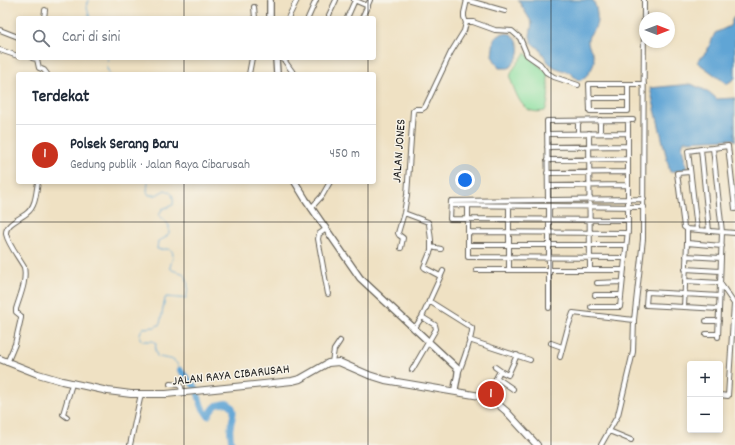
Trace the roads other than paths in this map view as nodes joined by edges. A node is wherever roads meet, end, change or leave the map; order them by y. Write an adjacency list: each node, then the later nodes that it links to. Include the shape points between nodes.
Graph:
1 (270, 0): 16 (street)
2 (297, 0): 17 (street)
3 (316, 0): 18 (street)
4 (336, 0): 13 (street)
5 (355, 0): 9 (street); 19 (street)
6 (370, 0): 9 (street)
7 (467, 0): 12 (street); 21 (street, JALAN JONES, via 464,15)
8 (644, 0): 35 (street)
9 (368, 6): 20 (street)
10 (254, 7): 15 (street)
11 (45, 10): 14 (street)
12 (506, 11)
13 (329, 15)
14 (44, 16)
15 (255, 16)
16 (270, 16)
17 (289, 16)
18 (309, 16)
19 (348, 16)
20 (363, 16)
21 (466, 22): 36 (street, via 495,30 512,31 520,38 527,55 546,72); 80 (street, JALAN JONES, via 463,34 453,47 425,107 413,111 410,175)
22 (0, 30): 23 (street)
23 (16, 36)
24 (0, 50): 25 (street)
25 (16, 55)
26 (37, 60): 30 (street, via 39,68)
27 (252, 60): 31 (street)
28 (276, 60): 32 (street)
29 (284, 60): 33 (street)
30 (46, 72)
31 (249, 72)
32 (278, 72)
33 (293, 72)
34 (628, 84): 35 (street); 37 (street, via 589,84); 38 (street)
35 (644, 84): 68 (street)
36 (578, 85)
37 (590, 98): 38 (street); 38 (street, via 590,111 628,110)
38 (628, 98)
39 (600, 120): 40 (street); 42 (street); 45 (street)
40 (628, 120): 41 (street); 46 (street)
41 (633, 120)
42 (578, 121): 43 (street); 47 (street, via 547,121)
43 (578, 133): 44 (street); 47 (street)
44 (589, 133): 45 (street); 48 (street)
45 (600, 133): 46 (street)
46 (628, 133): 49 (street)
47 (547, 134): 50 (street)
48 (589, 146): 49 (street); 50 (street); 55 (street)
49 (628, 146): 53 (street)
50 (547, 147): 54 (street)
51 (713, 148): 52 (street); 79 (street, via 728,146); 92 (street)
52 (701, 149): 57 (street, via 688,151); 89 (street)
53 (628, 159): 55 (street); 56 (street)
54 (547, 160): 55 (street); 58 (street)
55 (589, 160): 59 (street)
56 (628, 172): 59 (street); 64 (street)
57 (690, 172): 87 (street, via 677,173 684,227); 88 (street)
58 (547, 173): 59 (street); 65 (street)
59 (589, 173): 63 (street)
60 (38, 184): 154 (street, via 32,208 6,231 25,271 24,284 15,310 22,318)
61 (296, 184): 78 (street)
62 (329, 184): 78 (street)
63 (589, 185): 64 (street); 65 (street); 66 (street)
64 (628, 185): 67 (street)
65 (548, 186): 70 (street)
66 (590, 199): 67 (street); 70 (street); 75 (street)
67 (628, 199): 68 (street); 76 (street)
68 (644, 199): 77 (street)
69 (509, 200): 70 (street); 71 (street, via 451,201); 73 (street)
70 (548, 200)
71 (451, 205): 72 (street); 81 (street, via 450,219)
72 (468, 206): 73 (street); 81 (street)
73 (509, 206): 74 (street); 82 (street)
74 (549, 206): 75 (street); 83 (street)
75 (590, 206): 76 (street); 84 (street)
76 (628, 206): 77 (street); 85 (street)
77 (644, 207): 138 (street)
78 (311, 208): 86 (street)
79 (735, 209)
80 (404, 213): 104 (street, via 428,222); 105 (street, JALAN JONES, via 398,233 403,238)
81 (468, 219): 82 (street); 90 (street)
82 (509, 220): 83 (street); 91 (street)
83 (549, 220): 84 (street); 94 (street)
84 (590, 220): 85 (street); 95 (street)
85 (628, 220): 96 (street)
86 (326, 229): 126 (street, via 319,234 318,239); 141 (street, via 360,278)
87 (687, 229): 88 (street); 97 (street)
88 (697, 229): 89 (street)
89 (709, 231): 92 (street)
90 (468, 232): 91 (street); 98 (street)
91 (509, 232): 94 (street); 99 (street)
92 (722, 232): 93 (street); 103 (street)
93 (735, 232)
94 (549, 233): 95 (street); 100 (street)
95 (590, 233): 96 (street); 101 (street)
96 (628, 233): 102 (street)
97 (687, 244): 103 (street); 107 (street)
98 (468, 245): 99 (street); 108 (street, via 468,257)
99 (509, 245): 100 (street); 108 (street)
100 (549, 245): 101 (street); 109 (street)
101 (590, 245): 102 (street); 110 (street)
102 (626, 245): 111 (street)
103 (722, 246): 112 (street)
104 (431, 247): 106 (street); 121 (street, via 424,267)
105 (401, 248)
106 (441, 249)
107 (686, 256): 112 (street); 113 (street)
108 (509, 257): 109 (street); 115 (street)
109 (549, 257): 110 (street); 116 (street)
110 (590, 258): 111 (street); 117 (street)
111 (625, 258): 118 (street)
112 (721, 258): 120 (street)
113 (685, 269): 120 (street); 122 (street)
114 (476, 270): 115 (street)
115 (509, 270): 116 (street)
116 (549, 270): 117 (street); 135 (street)
117 (590, 270): 118 (street)
118 (624, 270): 123 (street)
119 (443, 271): 121 (street)
120 (720, 271): 125 (street)
121 (440, 276): 131 (street)
122 (685, 281): 125 (street); 127 (street)
123 (622, 282): 124 (street); 129 (street)
124 (597, 283)
125 (720, 283): 130 (street); 132 (street)
126 (328, 294)
127 (684, 294): 130 (street); 133 (street); 133 (street, via 647,292 646,305)
128 (595, 295): 129 (street)
129 (621, 295): 134 (street, via 620,307)
130 (720, 296): 136 (street)
131 (429, 301): 137 (street); 144 (street, via 471,327 473,331)
132 (735, 304): 142 (street)
133 (684, 306): 136 (street)
134 (591, 307)
135 (549, 308)
136 (719, 309): 140 (street)
137 (422, 317): 141 (street); 146 (street, via 436,327)
138 (634, 320): 148 (street, via 573,313); 169 (street, via 634,352 618,415)
139 (706, 321): 140 (street)
140 (719, 321): 143 (street, via 718,336)
141 (414, 329): 146 (street)
142 (734, 330): 166 (street, via 728,396)
143 (706, 334)
144 (469, 340): 149 (street); 157 (street)
145 (340, 341): 153 (street, via 334,350)
146 (428, 343): 156 (street); 157 (street)
147 (551, 344): 148 (street)
148 (562, 347): 150 (street)
149 (518, 355): 152 (street); 158 (street, via 508,375)
150 (560, 357)
151 (0, 359): 154 (main road, JALAN RAYA CIBARUSAH)
152 (530, 360)
153 (332, 362): 163 (main road, via 342,363 385,380); 164 (main road, JALAN RAYA CIBARUSAH, via 292,381)
154 (7, 363): 160 (main road, JALAN RAYA CIBARUSAH)
155 (495, 367): 158 (street)
156 (412, 370)
157 (459, 371): 163 (street)
158 (500, 371): 159 (street)
159 (496, 378): 162 (street); 167 (street)
160 (72, 384): 165 (main road, JALAN RAYA CIBARUSAH); 168 (street, via 63,414)
161 (170, 384): 164 (street, via 179,385)
162 (513, 389)
163 (455, 391): 167 (main road)
164 (182, 393): 165 (main road, JALAN RAYA CIBARUSAH)
165 (141, 394): 171 (street)
166 (723, 395)
167 (486, 397): 172 (main road, via 506,411)
168 (67, 417)
169 (609, 431): 170 (street); 173 (street)
170 (631, 440)
171 (130, 445)
172 (537, 445)
173 (601, 445)

